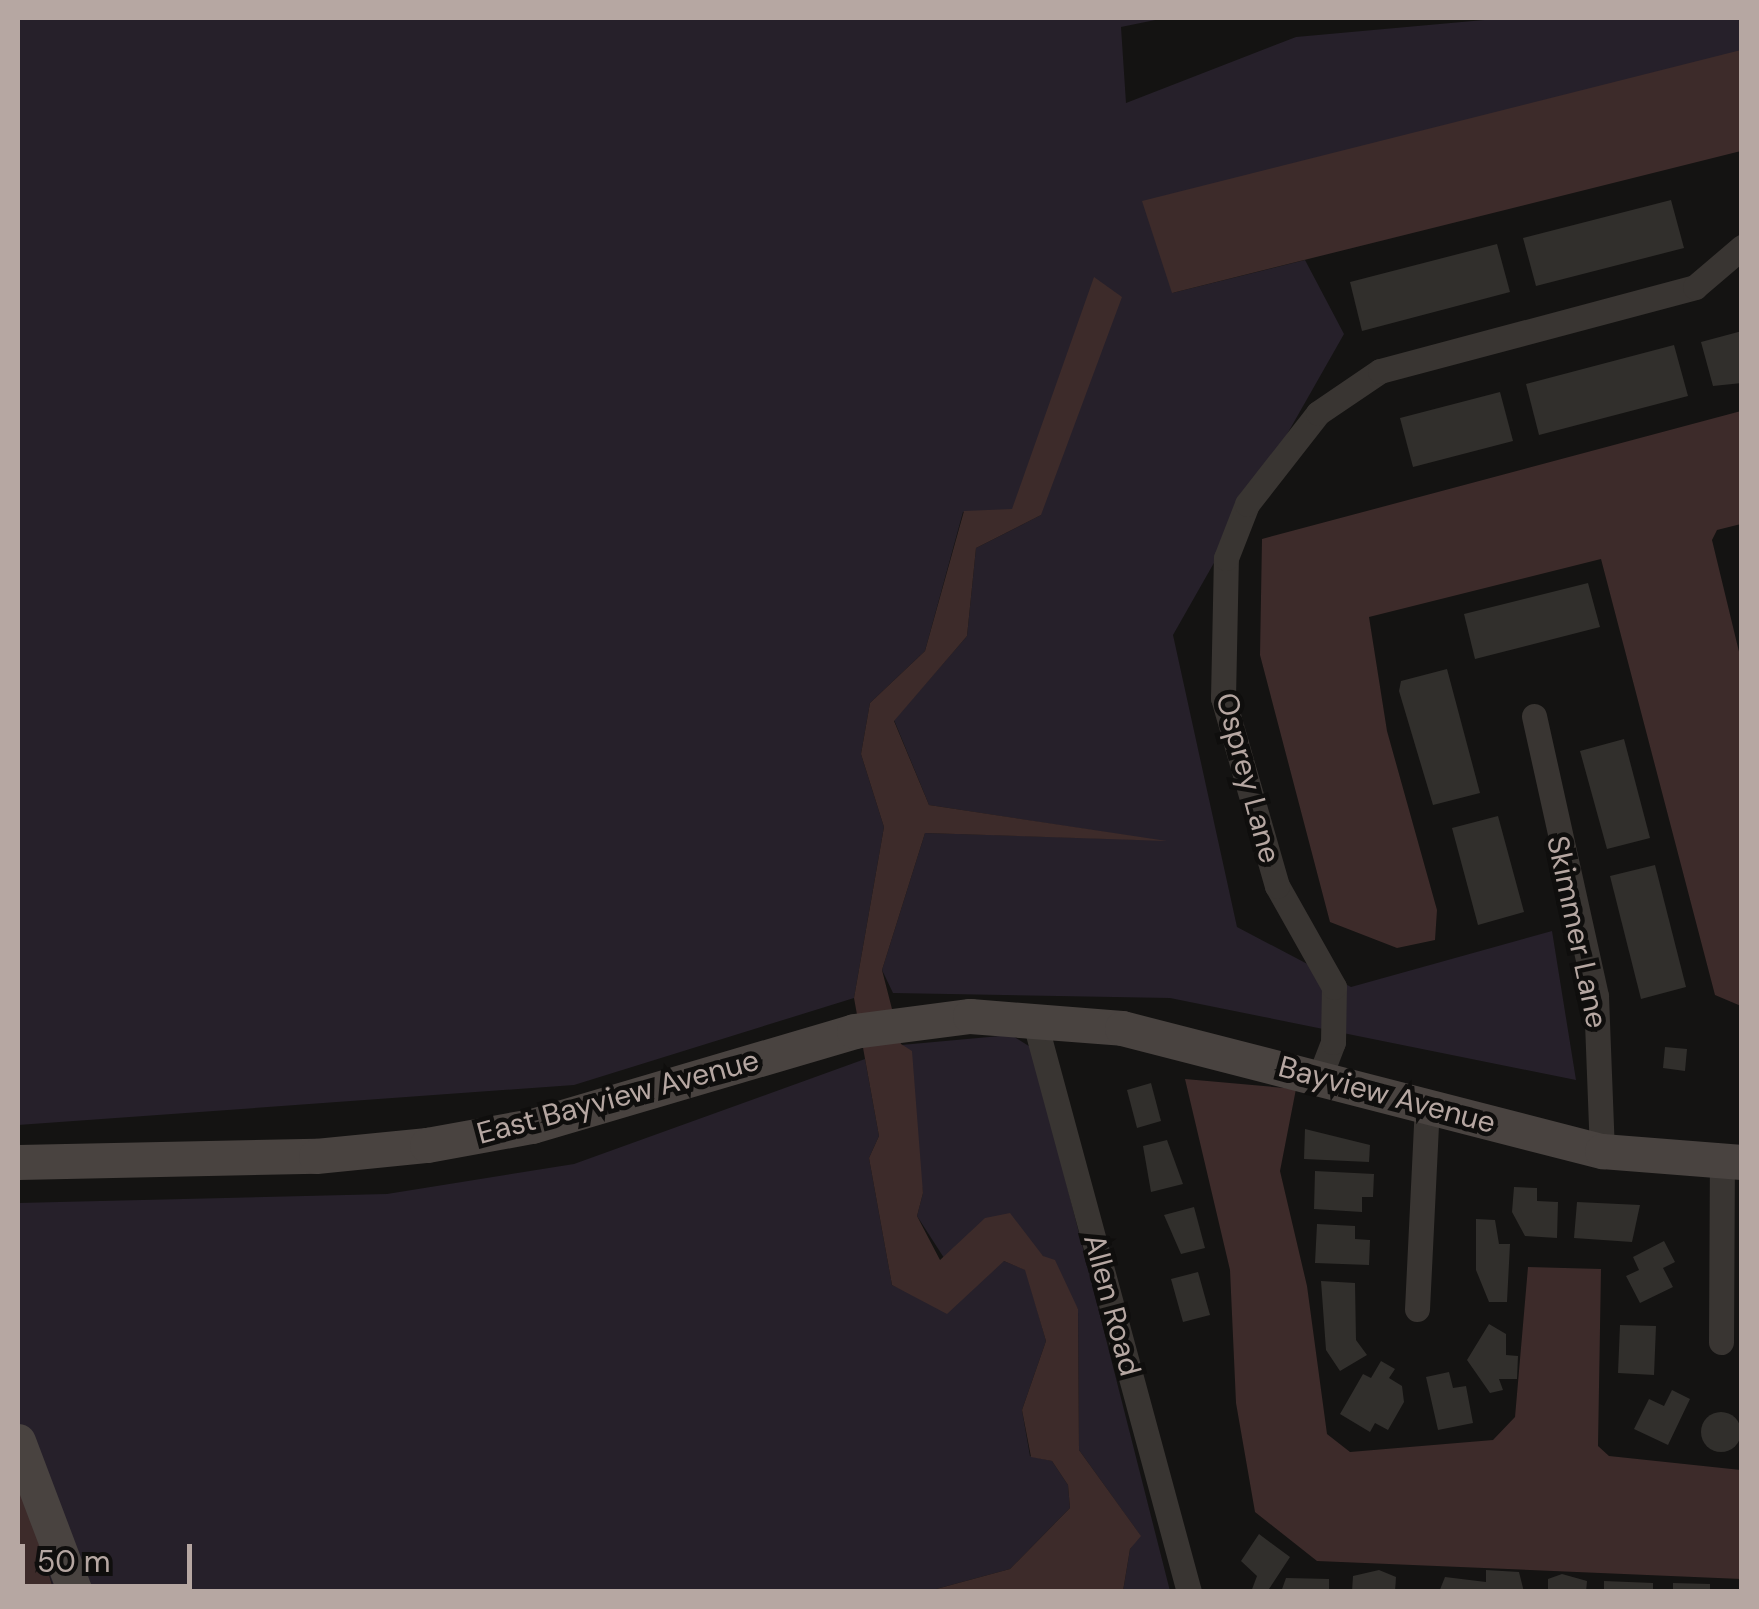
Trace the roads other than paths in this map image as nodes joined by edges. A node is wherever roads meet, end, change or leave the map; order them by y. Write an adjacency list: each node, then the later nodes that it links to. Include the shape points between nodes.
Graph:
1 (1742, 248): 4 (street, Osprey Lane, via 1694,286 1380,371 1318,413 1248,504 1226,558 1223,698 1277,886 1334,987 1333,1042)
2 (1534, 716): 6 (street, Skimmer Lane, via 1596,996)
3 (1034, 1019): 4 (main road, Bayview Avenue, via 1186,1041); 7 (main road, East Bayview Avenue, via 854,1031 532,1126 427,1145 316,1156); 13 (street, Allen Road)
4 (1320, 1076): 5 (main road, Bayview Avenue)
5 (1428, 1108): 6 (main road, Bayview Avenue); 9 (street)
6 (1602, 1151): 8 (main road, Bayview Avenue)
7 (18, 1162)
8 (1732, 1162): 10 (street)
9 (1417, 1309)
10 (1721, 1342)
11 (18, 1441): 12 (main road)
12 (75, 1592)
13 (1189, 1592)

